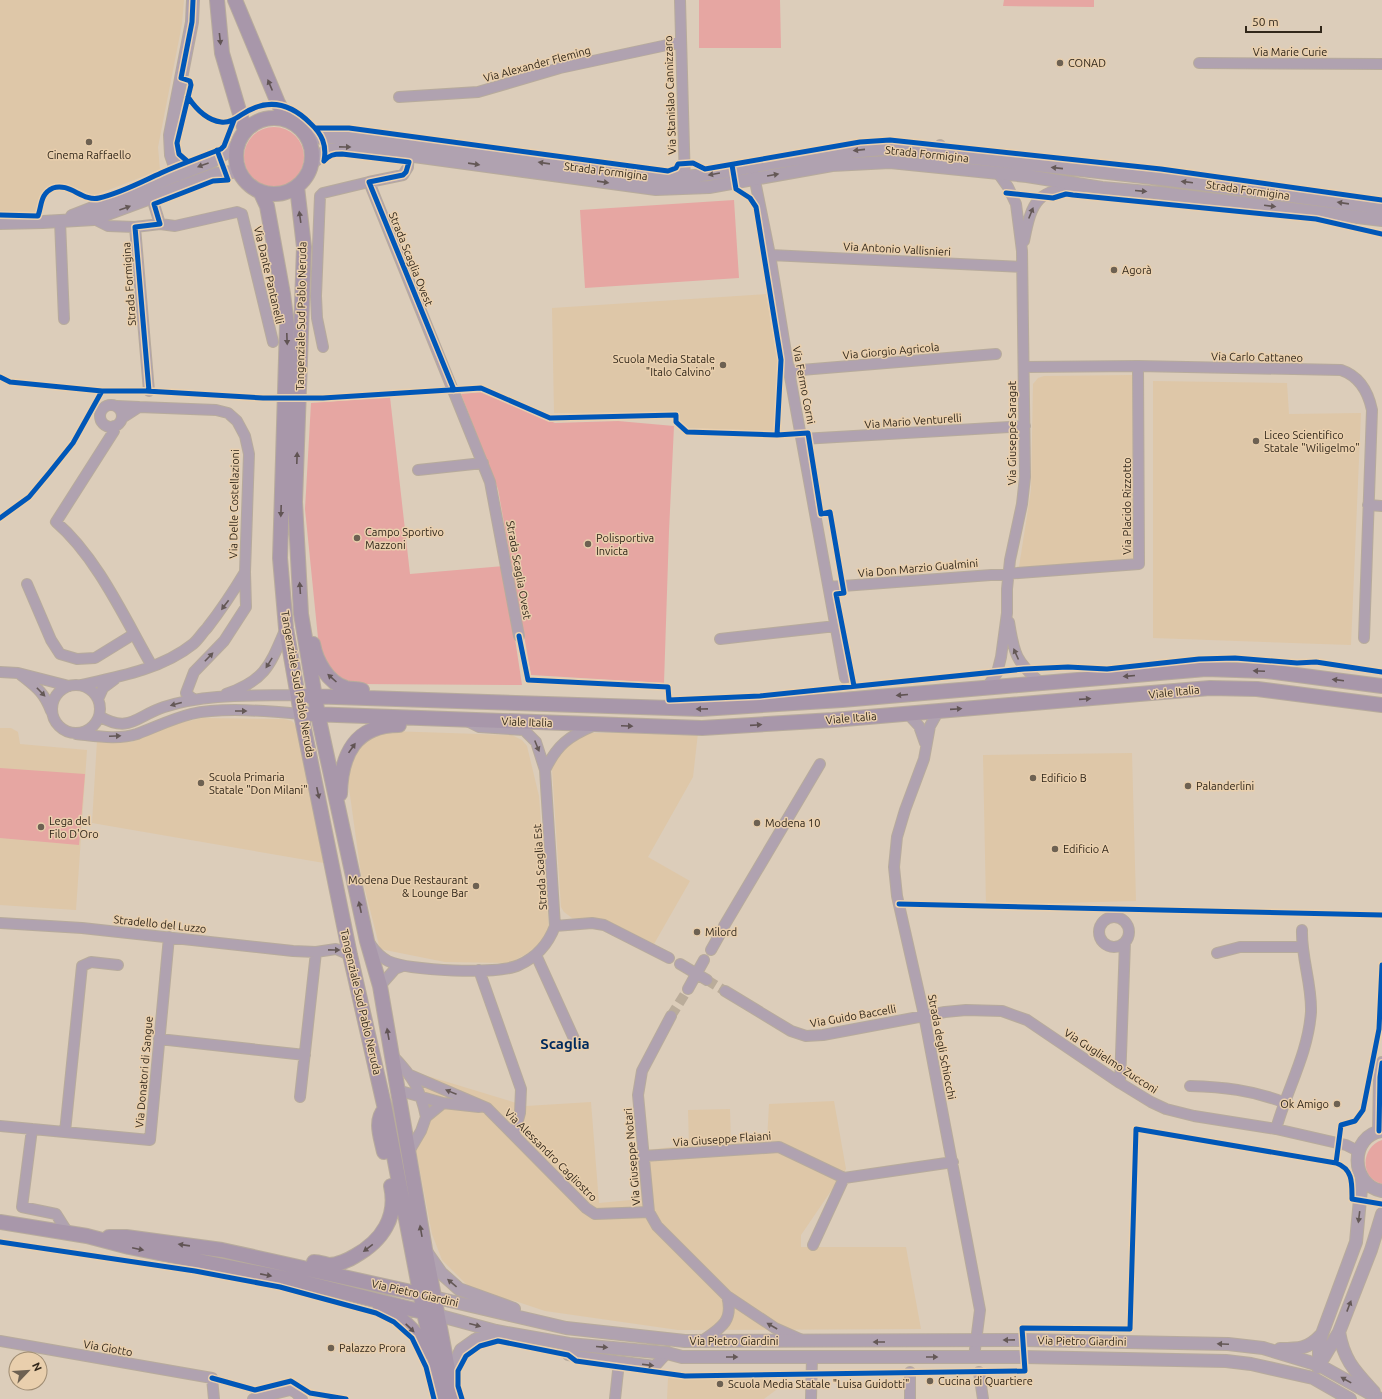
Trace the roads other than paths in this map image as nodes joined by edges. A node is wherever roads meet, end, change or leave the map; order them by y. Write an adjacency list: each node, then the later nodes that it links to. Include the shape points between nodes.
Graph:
1 (193, 0): 19 (street, via 192,22 170,135 171,155)
2 (217, 0): 10 (main road, one-way to 10, via 222,53)
3 (235, 0): 9 (main road, one-way to 3)
4 (680, 0): 5 (street, Via Stanislao Cannizzaro)
5 (681, 42): 8 (street, Via Alexander Fleming, via 560,68 478,92); 21 (street, Via Stanislao Cannizzaro)
6 (1199, 63): 7 (street, Via Marie Curie)
7 (1382, 64)
8 (399, 97)
9 (286, 120): 10 (main road, via 264,119); 11 (main road)
10 (246, 131): 12 (main road)
11 (306, 135): 13 (street, Strada Formigina, via 322,138 347,136); 15 (main road, via 310,144)
12 (237, 146): 16 (main road, via 236,159); 19 (street, Strada Formigina, one-way to 19)
13 (409, 150): 15 (street, Strada Formigina, one-way to 13, via 326,151 340,147); 20 (street, via 408,167 403,175); 21 (street, Strada Formigina, via 656,189)
14 (936, 155): 17 (street, Strada Formigina, via 890,162 851,163); 18 (street, Strada Formigina); 26 (street, Strada Formigina, one-way to 14, via 1161,179)
15 (312, 163): 22 (main road, via 304,180)
16 (239, 171): 19 (street, Strada Formigina); 24 (main road, via 247,183)
17 (754, 173): 21 (street, Strada Formigina, via 709,187); 35 (street, Via Fermo Corni)
18 (998, 173): 23 (street, Strada Formigina); 34 (street, Via Giuseppe Saragat, via 1016,204)
19 (180, 181): 25 (street, Strada Formigina); 28 (street, Strada Formigina)
20 (369, 182): 39 (street, via 323,193 319,198 316,296 317,318); 51 (street, Strada Scaglia Ovest)
21 (685, 183)
22 (297, 187): 24 (main road, via 279,194); 60 (main road, Tangenziale Sud Pablo Neruda, one-way to 22, via 295,502 304,247)
23 (1102, 188): 29 (street, Strada Formigina, one-way to 29); 34 (street, Via Giuseppe Saragat, one-way to 23, via 1032,210 1044,195 1057,189)
24 (260, 191): 62 (main road, Tangenziale Sud Pablo Neruda, one-way to 62, via 266,206 287,325 280,558)
25 (152, 198): 28 (street, Strada Formigina, one-way to 25); 32 (street)
26 (1382, 208)
27 (242, 214): 32 (street, Strada Formigina, via 237,212 175,226); 38 (street, Via Dante Pantanelli)
28 (92, 215): 30 (street, Strada Formigina); 33 (street, Strada Formigina, via 108,226)
29 (1382, 220)
30 (60, 221): 31 (street, Strada Formigina); 37 (street)
31 (0, 223)
32 (160, 224): 33 (street, Strada Formigina)
33 (135, 227): 44 (street, Strada Formigina)
34 (1022, 251): 36 (street, Via Giuseppe Saragat)
35 (770, 255): 36 (street, Via Antonio Vallisnieri); 43 (street, Via Fermo Corni)
36 (1022, 266): 42 (street, Via Giuseppe Saragat)
37 (64, 319)
38 (273, 342)
39 (323, 347)
40 (996, 354): 43 (street, Via Giorgio Agricola)
41 (1138, 366): 42 (street, Via Carlo Cattaneo); 53 (street, Via Carlo Cattaneo, via 1341,370 1349,373 1364,388 1372,410); 56 (street, Via Placido Rizzotto, via 1139,564)
42 (1024, 367): 49 (street, Via Giuseppe Saragat)
43 (788, 371): 50 (street, Via Fermo Corni)
44 (149, 392)
45 (117, 406): 46 (street, Via Delle Costellazioni); 47 (street); 48 (street, Via Delle Costellazioni, via 104,407 100,414 102,423)
46 (139, 407): 47 (street); 55 (street, Via Delle Costellazioni, via 216,410 228,413 240,427 250,454)
47 (122, 418): 48 (street)
48 (114, 426): 63 (street, via 114,431 56,522 73,537 89,558)
49 (1025, 426): 50 (street, Via Mario Venturelli); 56 (street, Via Giuseppe Saragat, via 1022,504)
50 (802, 439): 58 (street, Via Fermo Corni)
51 (483, 463): 52 (street); 64 (street, Strada Scaglia Ovest, via 493,491)
52 (418, 470)
53 (1368, 505): 54 (street); 66 (street, Via Carlo Cattaneo)
54 (1382, 506)
55 (245, 572): 67 (street, Via Delle Costellazioni, one-way to 67, via 228,602 194,644 172,658); 81 (street, Via Delle Costellazioni, one-way to 55, via 186,693 194,672 224,641 246,608)
56 (1008, 572): 58 (street, Via Don Marzio Gualmini); 59 (street, Via Giuseppe Saragat)
57 (27, 584): 63 (street, via 51,640 60,654 77,659 95,658)
58 (829, 587): 61 (street, Via Fermo Corni)
59 (1007, 613): 72 (street, Via Giuseppe Saragat, one-way to 59, via 1024,669 1014,653); 76 (street, Via Giuseppe Saragat, via 997,673)
60 (301, 614): 78 (main road, Tangenziale Sud Pablo Neruda); 82 (main road, one-way to 60, via 422,692 345,688 331,678 321,666)
61 (836, 626): 65 (street); 71 (street, Via Fermo Corni)
62 (286, 628): 77 (main road, Tangenziale Sud Pablo Neruda); 79 (street, one-way to 79, via 264,673 246,687)
63 (134, 634): 67 (street)
64 (519, 636)
65 (720, 638)
66 (1364, 638)
67 (152, 666): 70 (street, Via Delle Costellazioni)
68 (0, 672): 69 (street)
69 (18, 673): 74 (street); 89 (street, one-way to 89, via 39,689 46,698)
70 (118, 677): 75 (street, Via Delle Costellazioni); 80 (street, Via Delle Costellazioni, via 103,688)
71 (845, 678)
72 (1041, 683): 73 (main road, Viale Italia, one-way to 72, via 1266,671 1206,669); 76 (main road, Viale Italia)
73 (1380, 685)
74 (69, 686): 75 (street); 89 (street, via 54,698)
75 (81, 686): 80 (street, via 93,692)
76 (987, 687): 82 (main road, Viale Italia, one-way to 82, via 701,709)
77 (298, 695): 78 (main road); 79 (street); 86 (main road, Tangenziale Sud Pablo Neruda)
78 (314, 696): 82 (main road); 87 (main road, Tangenziale Sud Pablo Neruda)
79 (216, 697): 81 (street)
80 (98, 698): 88 (street)
81 (193, 699): 88 (street, one-way to 88, via 162,708 138,721 124,725)
82 (465, 701)
83 (1379, 706): 84 (main road, Viale Italia, one-way to 83, via 1210,688 1257,689)
84 (939, 710): 85 (main road, Viale Italia); 94 (street, Strada degli Schiocchi, via 930,726)
85 (907, 713): 92 (main road, Viale Italia, one-way to 85, via 702,728); 94 (street, Strada degli Schiocchi, via 919,726)
86 (301, 714): 87 (main road, Viale Italia); 93 (street, one-way to 86, via 115,737 136,734 193,713 270,711); 108 (main road, Tangenziale Sud Pablo Neruda, one-way to 108)
87 (318, 714): 90 (main road, Viale Italia); 97 (main road, Tangenziale Sud Pablo Neruda)
88 (99, 716): 93 (street, via 91,729)
89 (53, 718): 93 (street, via 62,729)
90 (434, 720): 91 (main road, Viale Italia); 97 (main road, one-way to 90, via 342,769 345,758 359,738 379,727 423,725)
91 (466, 720): 92 (main road, Viale Italia); 96 (street, Strada Scaglia Est, one-way to 96, via 479,727 524,730 536,742)
92 (596, 725): 96 (street, via 573,735 561,745)
93 (76, 734)
94 (925, 745): 122 (street, Strada degli Schiocchi, via 924,759 897,837 894,867 897,896)
95 (820, 764): 105 (street)
96 (545, 770): 99 (street, Strada Scaglia Est)
97 (339, 812): 102 (main road, Tangenziale Sud Pablo Neruda, one-way to 97)
98 (0, 923): 101 (street, Stradello del Luzzo)
99 (556, 926): 109 (street, via 551,939); 110 (street, via 592,923 604,925)
100 (1302, 930): 104 (street)
101 (169, 937): 106 (street, Stradello del Luzzo); 124 (street, Via Donatori di Sangue)
102 (367, 941): 114 (street, via 382,957); 118 (main road, Tangenziale Sud Pablo Neruda)
103 (1125, 942): 130 (street)
104 (1302, 947): 107 (street, via 1245,947); 135 (street, via 1311,1009 1309,1030 1298,1070)
105 (711, 950)
106 (316, 952): 108 (street, Stradello del Luzzo, one-way to 108, via 336,949); 126 (street)
107 (1217, 953)
108 (350, 955): 119 (main road, Tangenziale Sud Pablo Neruda)
109 (536, 956): 115 (street, via 506,970); 125 (street)
110 (669, 958)
111 (704, 960): 116 (street)
112 (680, 964): 116 (street)
113 (118, 965): 144 (street, via 91,962 82,966)
114 (403, 966): 115 (street); 118 (street, via 395,969)
115 (478, 970): 145 (street, via 521,1089 520,1113)
116 (696, 975): 117 (street); 120 (street)
117 (706, 980)
118 (380, 986): 127 (main road, Tangenziale Sud Pablo Neruda, one-way to 118)
119 (358, 988): 132 (main road, via 371,1013 387,1082); 138 (main road, Tangenziale Sud Pablo Neruda)
120 (688, 988)
121 (726, 992): 122 (street, Via Guido Baccelli, via 791,1031 806,1036)
122 (924, 1015): 130 (street, Via Guglielmo Zucconi, via 966,1010 1016,1014); 149 (street, Strada degli Schiocchi)
123 (671, 1016): 148 (street, Via Giuseppe Notari, via 649,1056 640,1082 638,1095)
124 (159, 1040): 126 (street); 144 (street, Via Donatori di Sangue, via 150,1140)
125 (576, 1043)
126 (305, 1055): 134 (street)
127 (392, 1055): 129 (street, Via Alessandro Cagliostro); 132 (main road, Tangenziale Sud Pablo Neruda)
128 (1382, 1063): 143 (street)
129 (410, 1075): 133 (street, Via Alessandro Cagliostro); 137 (street, Via Alessandro Cagliostro, one-way to 129)
130 (1120, 1083): 142 (street, Via Guglielmo Zucconi, via 1166,1109)
131 (1190, 1086): 135 (street, via 1246,1090)
132 (397, 1090): 133 (street, Via Alessandro Cagliostro); 147 (main road, Tangenziale Sud Pablo Neruda)
133 (422, 1096): 136 (street, Via Alessandro Cagliostro); 139 (street, Via Alessandro Cagliostro)
134 (300, 1097)
135 (1283, 1102): 142 (street)
136 (443, 1103): 137 (street, Via Alessandro Cagliostro); 139 (street)
137 (487, 1108): 145 (street, Via Alessandro Cagliostro)
138 (385, 1109): 159 (main road, one-way to 159, via 379,1116 379,1127 393,1205 388,1225 373,1244 350,1259 330,1265 252,1249); 162 (main road, Tangenziale Sud Pablo Neruda)
139 (426, 1117): 147 (street)
140 (0, 1126): 141 (street, Via Donatori di Sangue)
141 (32, 1129): 144 (street, Via Donatori di Sangue); 156 (street, via 22,1207 56,1214)
142 (1276, 1129): 146 (street, Via Guglielmo Zucconi, via 1346,1145)
143 (1380, 1131): 146 (street, via 1363,1142)
144 (65, 1132)
145 (514, 1135): 153 (street, Via Alessandro Cagliostro, via 595,1214)
146 (1358, 1151): 151 (street, via 1357,1160)
147 (408, 1152): 160 (main road, Tangenziale Sud Pablo Neruda, one-way to 147)
148 (644, 1156): 150 (street, Via Giuseppe Flaiani, via 779,1147); 153 (street, Via Giuseppe Notari)
149 (953, 1162): 150 (street); 171 (street, Strada degli Schiocchi, via 980,1310)
150 (844, 1178): 158 (street)
151 (1362, 1178): 152 (street); 168 (street, one-way to 168, via 1356,1242)
152 (1382, 1192)
153 (649, 1212): 163 (street, Via Giuseppe Notari, via 657,1226)
154 (1382, 1214): 167 (street, one-way to 154)
155 (0, 1222): 156 (main road, Via Pietro Giardini)
156 (68, 1233): 157 (main road, Via Pietro Giardini)
157 (87, 1236): 159 (main road, Via Pietro Giardini, one-way to 157, via 126,1237); 161 (main road, Via Pietro Giardini, one-way to 161, via 128,1248)
158 (813, 1245)
159 (222, 1250): 162 (main road, Via Pietro Giardini)
160 (424, 1250): 162 (main road, Tangenziale Sud Pablo Neruda); 165 (street, one-way to 160, via 459,1288 441,1273)
161 (298, 1281): 164 (main road, Via Pietro Giardini); 180 (main road, one-way to 180, via 329,1294 362,1300 389,1310 420,1337)
162 (427, 1295): 164 (main road, Tangenziale Sud Pablo Neruda); 165 (street, Via Pietro Giardini)
163 (727, 1296): 170 (street, via 730,1308 726,1320 718,1330); 172 (street, Via Giuseppe Notari, one-way to 163, via 775,1328)
164 (430, 1314): 166 (street, Via Pietro Giardini, one-way to 166); 180 (main road, Tangenziale Sud Pablo Neruda)
165 (566, 1328): 170 (street, Via Pietro Giardini)
166 (496, 1331): 174 (street, Via Pietro Giardini); 180 (street, via 460,1350)
167 (1339, 1332): 179 (street); 194 (street, Via Pietro Giardini, via 1342,1349 1352,1367)
168 (1322, 1334): 173 (street, via 1311,1346 1296,1349); 179 (street)
169 (0, 1341): 184 (street, Via Giotto, via 212,1378)
170 (702, 1341): 172 (street, Via Pietro Giardini)
171 (976, 1341): 172 (street, Via Pietro Giardini, one-way to 172); 173 (street, Via Pietro Giardini, one-way to 171, via 1220,1344); 176 (street, Strada degli Schiocchi)
172 (808, 1342)
173 (1263, 1348): 179 (street, Via Pietro Giardini)
174 (569, 1350): 175 (street, Via Pietro Giardini, one-way to 175); 178 (street)
175 (667, 1354): 177 (street, Via Pietro Giardini, one-way to 177, via 682,1357); 178 (street, one-way to 175, via 655,1366)
176 (974, 1357): 177 (street, Via Pietro Giardini, one-way to 176); 183 (street, Via Pietro Giardini, via 1226,1361)
177 (812, 1358): 190 (street)
178 (619, 1362): 189 (street)
179 (1319, 1365): 183 (street); 194 (street, Via Pietro Giardini, one-way to 179)
180 (443, 1372): 187 (main road); 188 (main road)
181 (910, 1372): 191 (street)
182 (979, 1372): 192 (street)
183 (1314, 1378): 193 (street, Via Pietro Giardini)
184 (214, 1399)
185 (253, 1399): 186 (street, via 290,1390)
186 (302, 1399)
187 (444, 1399)
188 (456, 1399)
189 (614, 1399)
190 (811, 1399)
191 (910, 1399)
192 (983, 1399)
193 (1350, 1399)
194 (1380, 1399)

